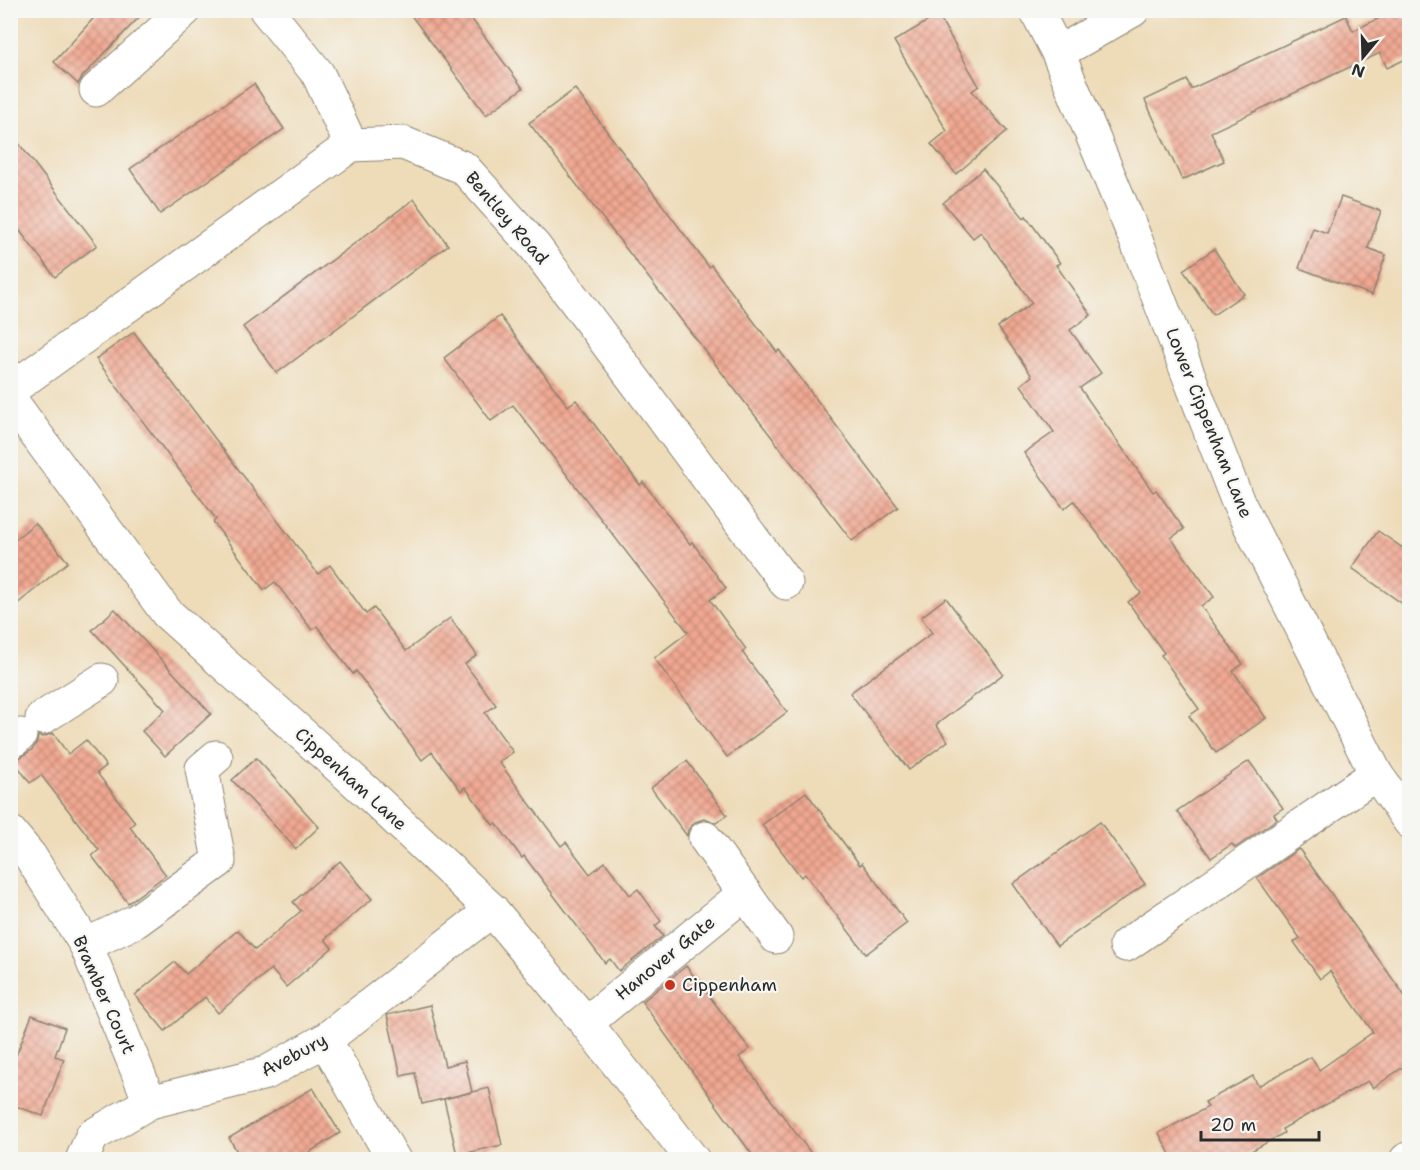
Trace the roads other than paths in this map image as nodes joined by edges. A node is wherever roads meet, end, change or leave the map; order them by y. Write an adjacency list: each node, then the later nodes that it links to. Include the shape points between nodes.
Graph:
1 (185, 10): 6 (street)
2 (1036, 10): 5 (street, Lower Cippenham Lane)
3 (1133, 10): 5 (street)
4 (272, 12): 7 (street, via 318,74)
5 (1058, 53): 14 (street, Lower Cippenham Lane, via 1237,500)
6 (96, 90)
7 (351, 145): 8 (street); 10 (street, Bentley Road, via 403,142 464,168 535,247)
8 (10, 390)
9 (10, 399): 19 (street, Cippenham Lane, via 167,613)
10 (786, 583)
11 (102, 680): 12 (street)
12 (24, 732)
13 (216, 757): 21 (street, via 202,768 219,861 136,921)
14 (1376, 774): 15 (street, Lower Cippenham Lane); 22 (street)
15 (1410, 822)
16 (10, 831): 21 (street, Bramber Court)
17 (705, 838): 18 (street)
18 (745, 893): 20 (street); 23 (street, Hanover Gate)
19 (492, 910): 23 (street, Cippenham Lane); 24 (street, Avebury)
20 (776, 937)
21 (86, 945): 25 (street, Bramber Court)
22 (1126, 945)
23 (586, 1023): 28 (street, Cippenham Lane)
24 (325, 1040): 25 (street, Avebury, via 266,1073); 27 (street)
25 (150, 1102): 26 (street, Avebury, via 92,1136)
26 (82, 1160)
27 (394, 1160)
28 (693, 1160)

